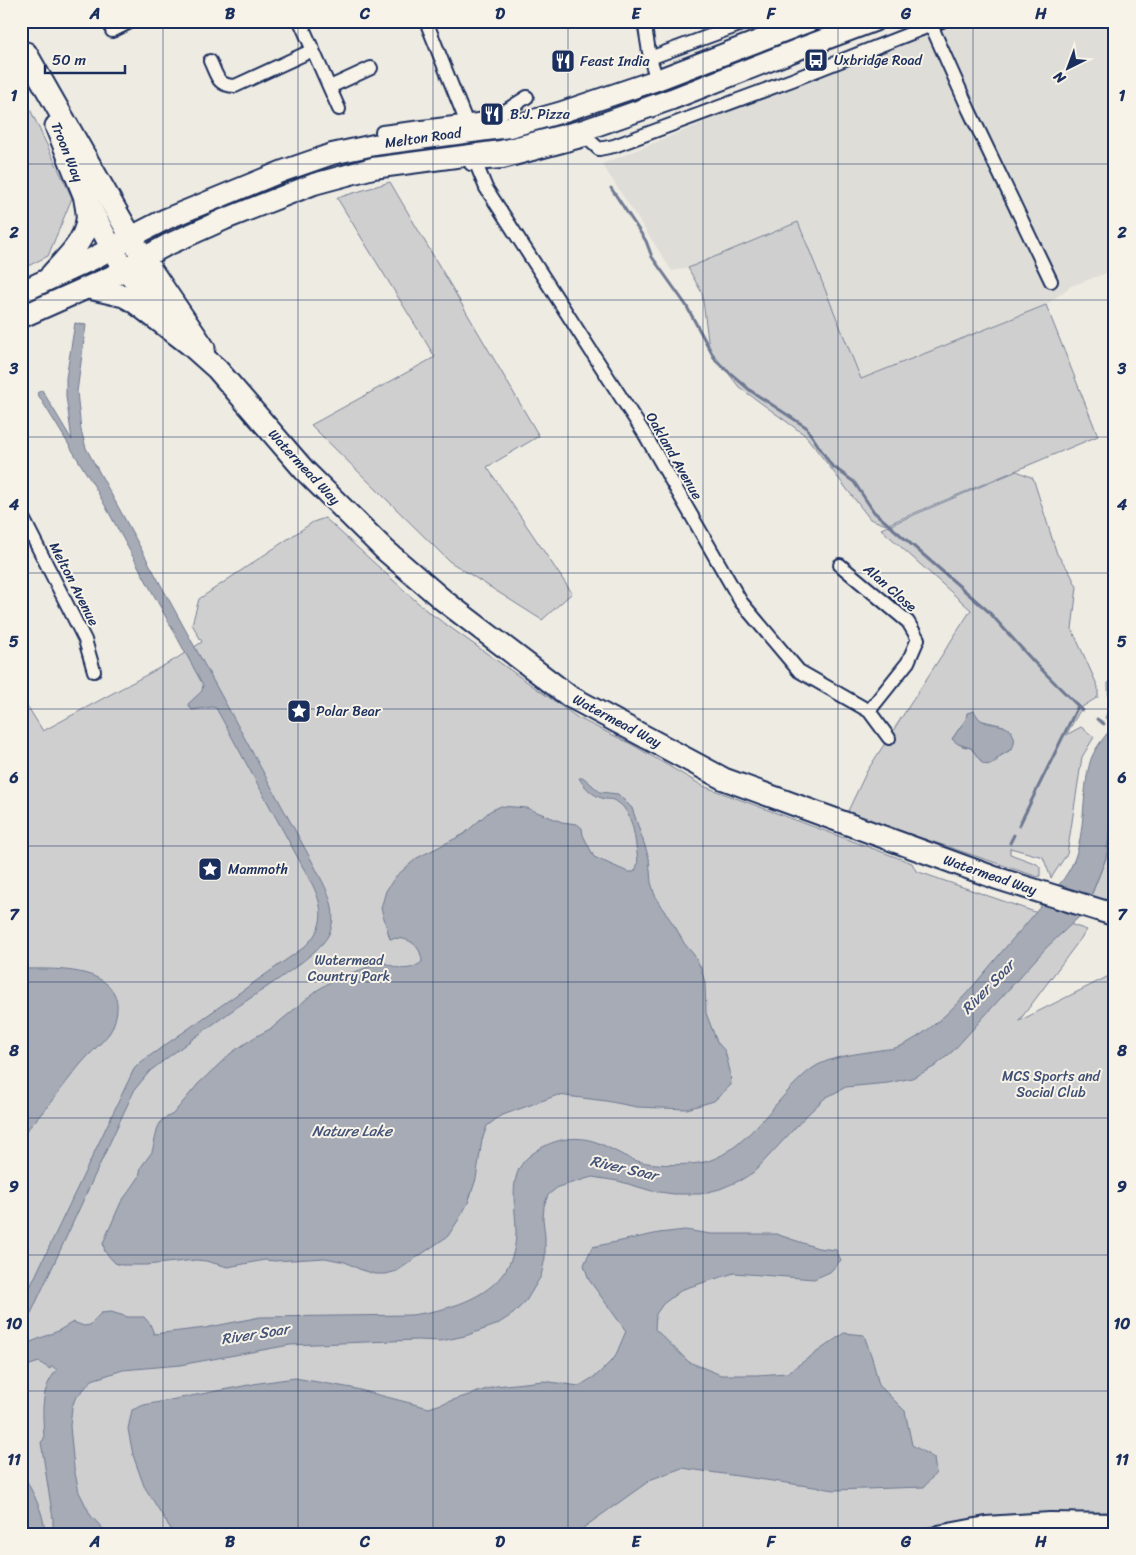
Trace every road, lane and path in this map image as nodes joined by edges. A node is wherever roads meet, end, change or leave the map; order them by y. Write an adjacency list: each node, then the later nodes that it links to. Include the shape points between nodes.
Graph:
1 (132, 21): 9 (street)
2 (300, 21): 12 (street)
3 (426, 21): 21 (street)
4 (644, 21): 14 (street)
5 (750, 21): 14 (street)
6 (810, 21): 13 (main road, Melton Road)
7 (874, 21): 11 (main road, Melton Road)
8 (937, 23): 23 (street, via 614,146 599,149); 33 (street, via 976,126)
9 (112, 31)
10 (24, 48): 27 (highway, Troon Way); 28 (highway, Troon Way)
11 (798, 49): 13 (main road, via 794,40 789,38 736,59); 23 (main road, Melton Road)
12 (313, 50): 15 (street, via 235,86 220,82); 18 (street)
13 (728, 54): 17 (main road, Melton Road)
14 (650, 58): 17 (street)
15 (210, 61)
16 (371, 68): 18 (street)
17 (657, 80): 21 (main road, Melton Road, via 509,127)
18 (330, 87): 20 (street)
19 (527, 97): 21 (street, via 494,118)
20 (339, 109)
21 (466, 127): 22 (street); 24 (main road, Melton Road)
22 (382, 132)
23 (586, 134): 25 (main road, Melton Road)
24 (367, 146): 26 (main road); 28 (main road, Melton Road, via 283,171 166,219)
25 (474, 159): 26 (main road, Melton Road); 42 (street, Oakland Avenue, via 486,188 644,433 741,602 799,671)
26 (375, 172): 30 (main road, Melton Road, via 314,184 217,223)
27 (84, 195): 29 (highway, Troon Way); 32 (highway, Melton Road, via 88,218 85,231)
28 (131, 237): 29 (highway, Melton Road); 30 (highway, Watermead Way)
29 (112, 249): 31 (highway, Watermead Way); 32 (highway, Melton Road)
30 (143, 258): 31 (highway, Melton Road); 38 (highway, Watermead Way)
31 (125, 269): 34 (highway, Melton Road); 37 (highway, Watermead Way)
32 (46, 281): 35 (highway, Melton Road)
33 (1051, 282)
34 (89, 288): 36 (highway, Melton Road); 37 (highway, Watermead Way, via 133,301)
35 (21, 292)
36 (21, 317)
37 (189, 344): 38 (highway, Watermead Way)
38 (218, 370): 44 (highway, Watermead Way, via 305,471 384,550 443,600 569,696 724,780 996,878)
39 (21, 514): 41 (street, Melton Avenue, via 85,640)
40 (840, 565): 42 (street, Alan Close, via 908,622 918,639 908,662)
41 (94, 671)
42 (869, 712): 43 (street, Oakland Avenue)
43 (889, 738)
44 (1115, 915)
45 (1115, 1522): 46 (street)
46 (1049, 1527): 47 (street, via 986,1525)
47 (938, 1534)

